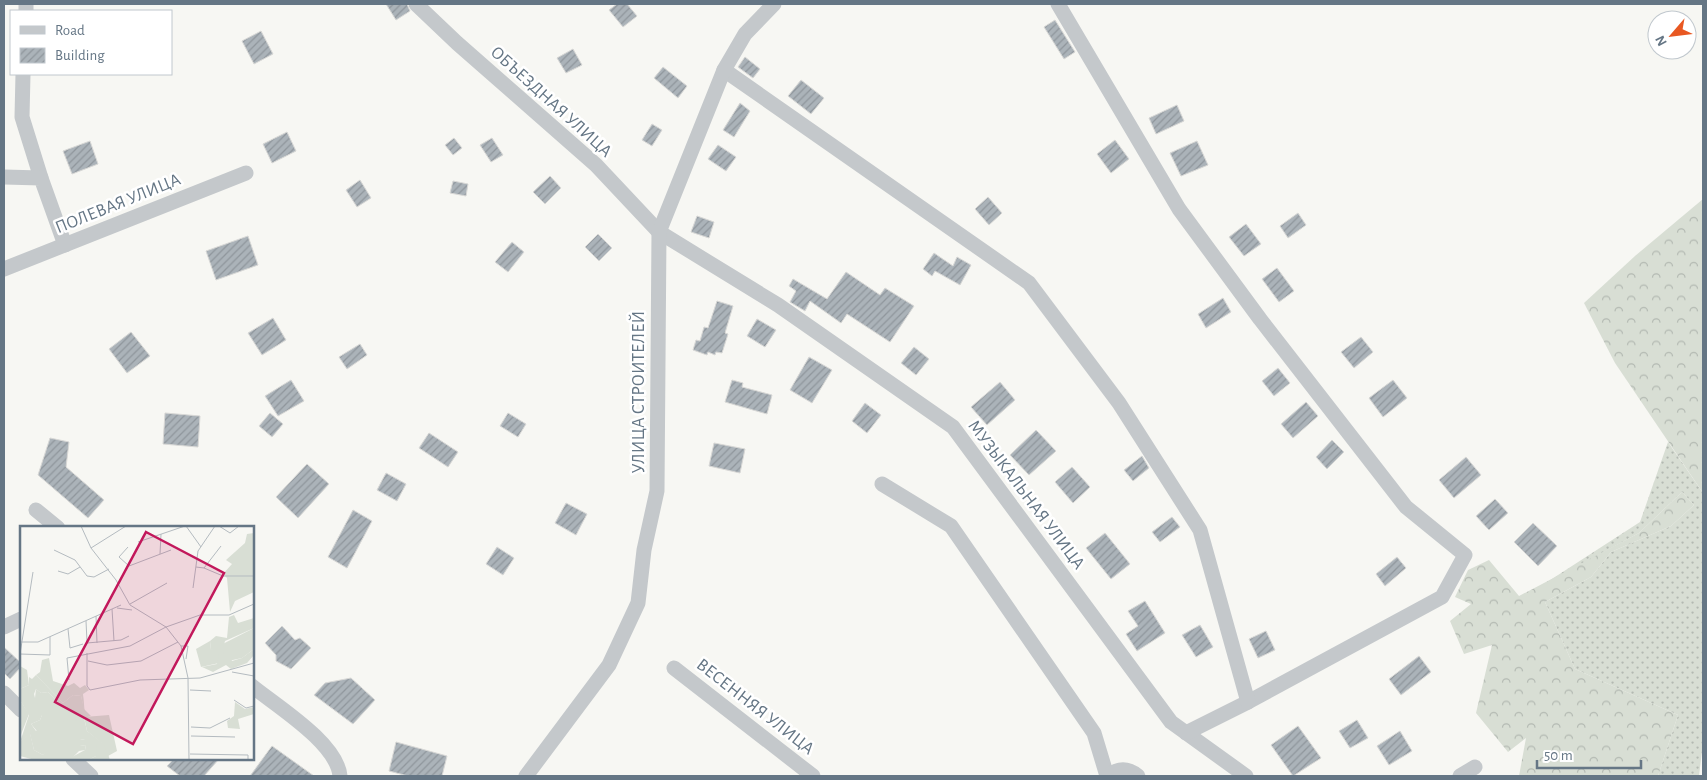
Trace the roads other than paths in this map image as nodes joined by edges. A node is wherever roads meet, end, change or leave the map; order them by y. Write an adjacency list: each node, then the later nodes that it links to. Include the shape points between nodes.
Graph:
1 (416, 4): 9 (street, ОБЪЕЗДНАЯ УЛИЦА, via 596,165)
2 (774, 4): 4 (street, УЛИЦА СТРОИТЕЛЕЙ, via 745,34)
3 (1058, 4): 20 (street, via 1179,209 1237,288 1406,507 1466,555 1442,597)
4 (724, 70): 9 (street, УЛИЦА СТРОИТЕЛЕЙ); 20 (street, via 1029,283 1119,403 1200,530)
5 (23, 75): 8 (street, via 22,117)
6 (246, 173): 10 (street, ПОЛЕВАЯ УЛИЦА)
7 (4, 177): 8 (street)
8 (41, 178): 10 (street)
9 (658, 232): 22 (street, МУЗЫКАЛЬНАЯ УЛИЦА, via 778,305 953,427 1171,722); 27 (street, УЛИЦА СТРОИТЕЛЕЙ, via 657,491 644,550 638,603 609,665)
10 (65, 245): 11 (street, ПОЛЕВАЯ УЛИЦА)
11 (4, 268)
12 (882, 484): 29 (street, via 951,526 1094,733)
13 (36, 510): 14 (street)
14 (56, 526)
15 (20, 619): 16 (street)
16 (4, 627)
17 (674, 668): 28 (street, ВЕСЕННЯЯ УЛИЦА)
18 (254, 688): 26 (street, via 323,742 339,767)
19 (4, 693): 21 (street)
20 (1248, 702): 22 (street)
21 (20, 709)
22 (1186, 733): 31 (street, МУЗЫКАЛЬНАЯ УЛИЦА)
23 (74, 760): 25 (street)
24 (1476, 767): 32 (street)
25 (91, 776)
26 (340, 776)
27 (526, 776)
28 (813, 776)
29 (1108, 776): 30 (street, via 1125,769)
30 (1138, 776)
31 (1246, 776)
32 (1460, 776)

